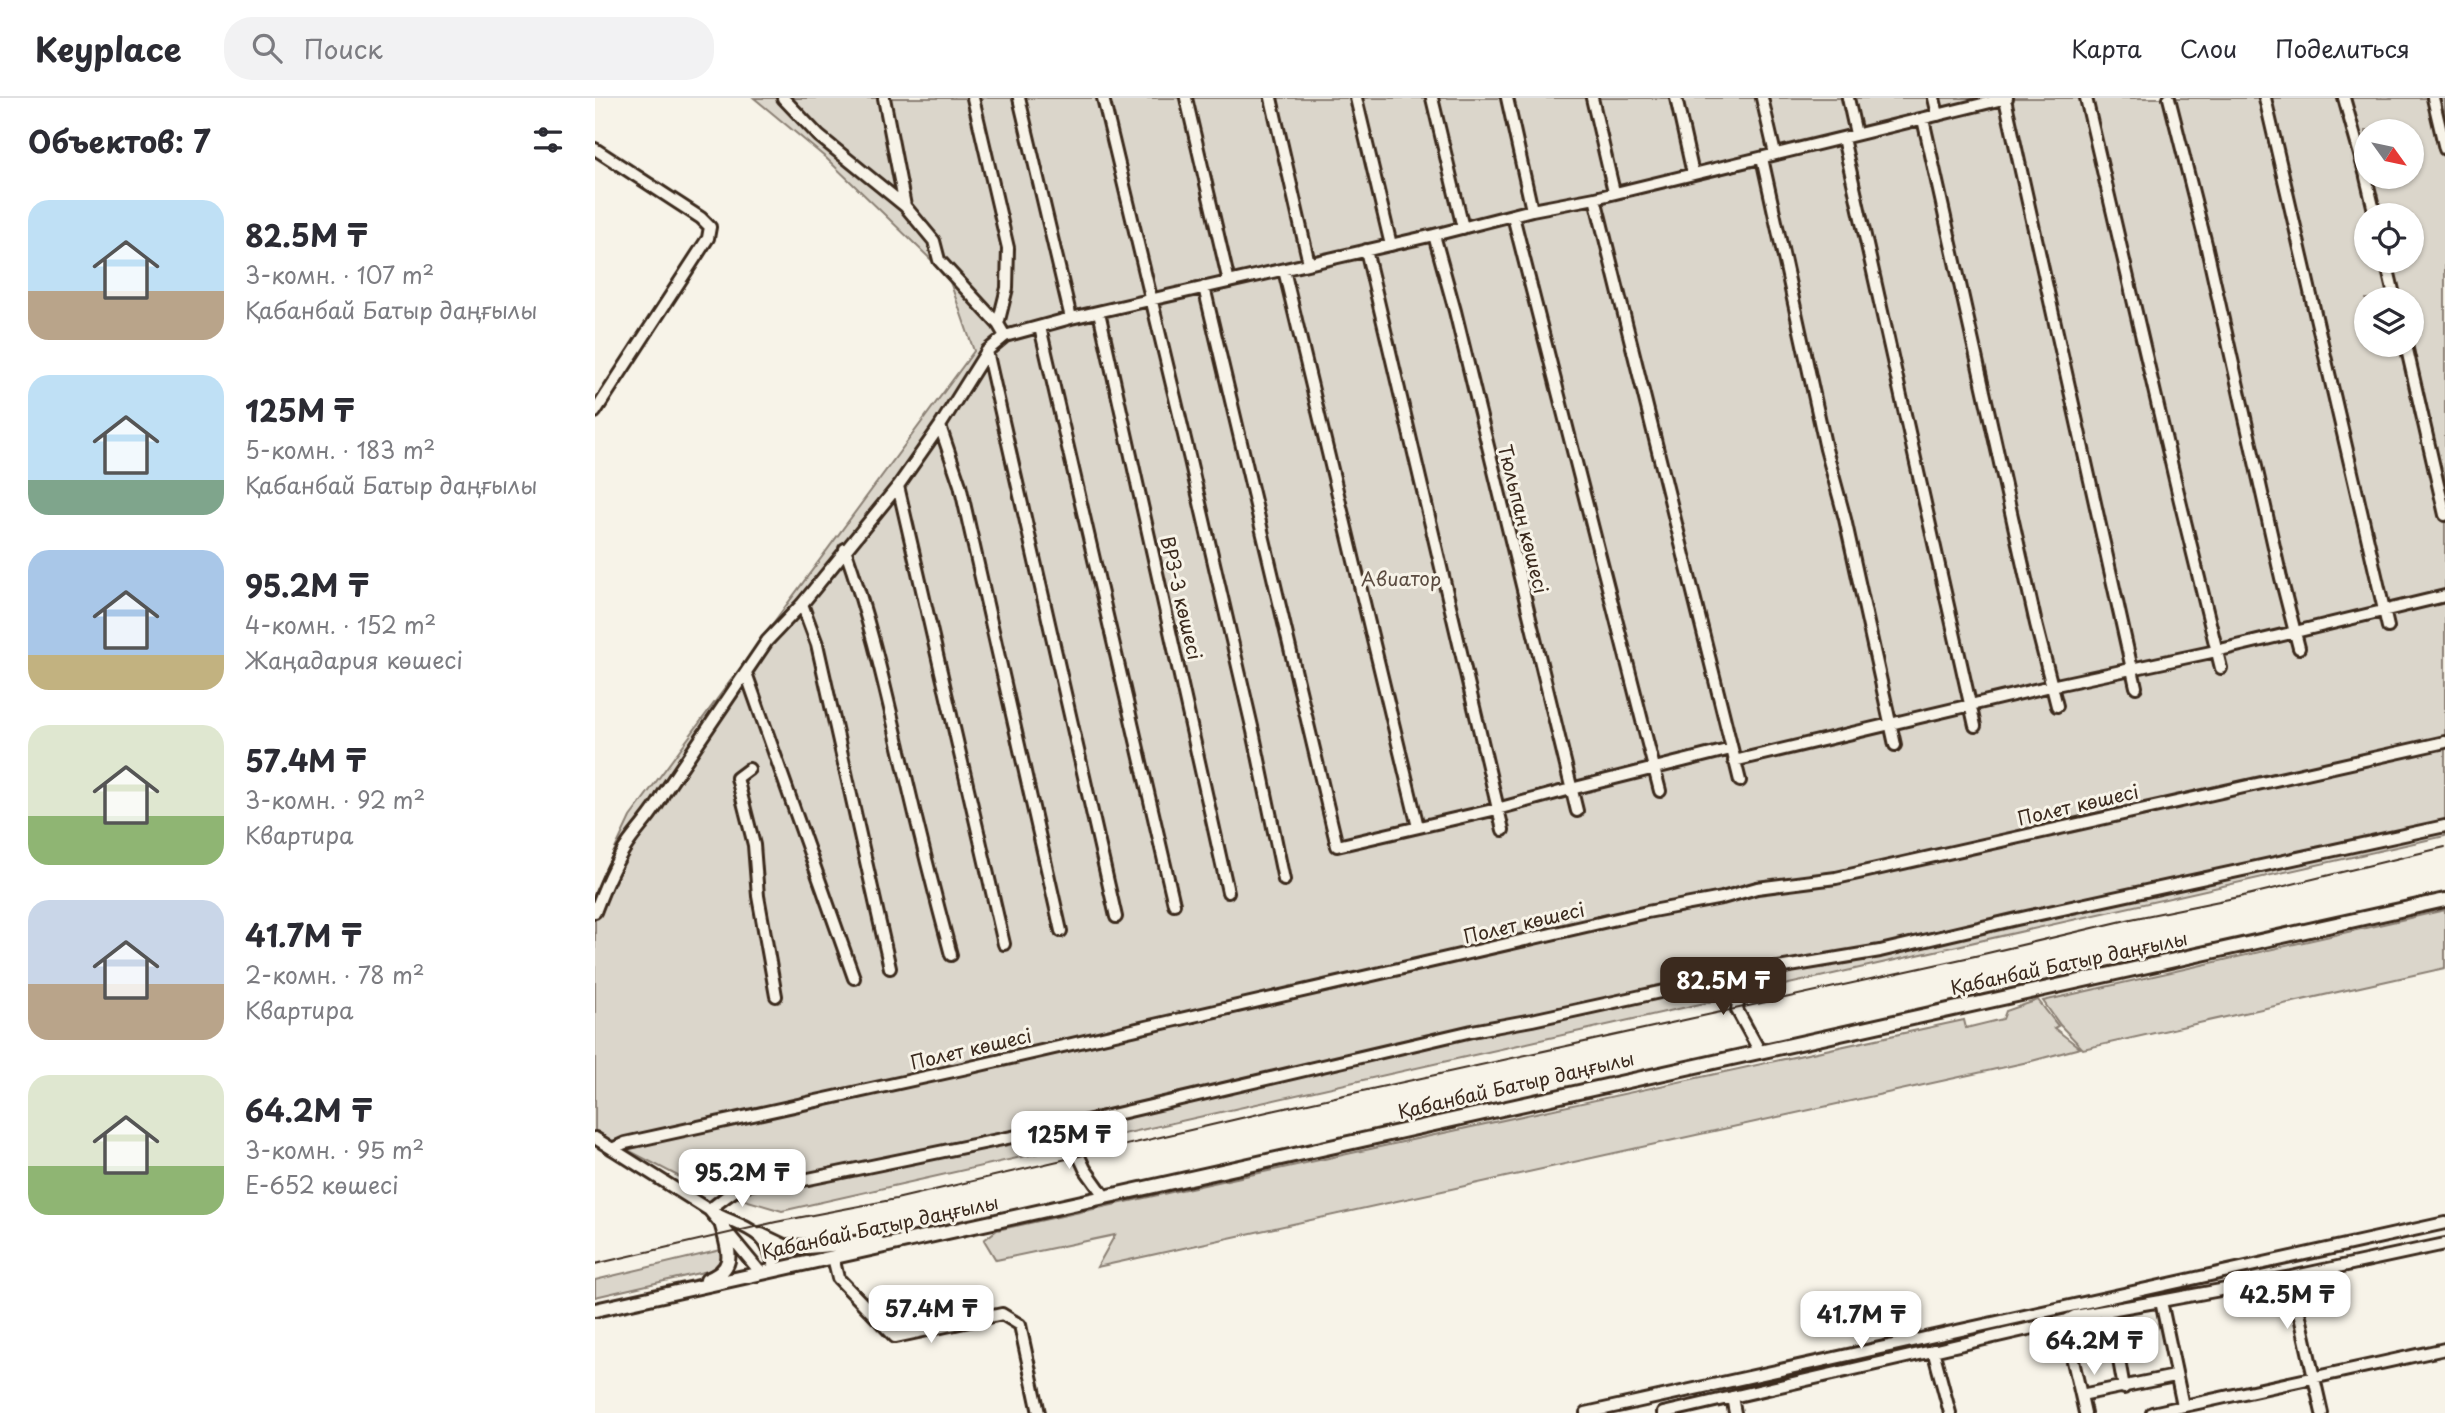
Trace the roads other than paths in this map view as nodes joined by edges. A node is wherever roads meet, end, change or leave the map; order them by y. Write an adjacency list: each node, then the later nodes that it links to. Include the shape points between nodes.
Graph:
1 (783, 98): 34 (street, via 819,136)
2 (884, 98): 34 (street)
3 (973, 98): 48 (street, via 1008,248 1007,288)
4 (1019, 98): 47 (street)
5 (1103, 98): 45 (street)
6 (1186, 98): 43 (street)
7 (1271, 98): 41 (street)
8 (1356, 98): 39 (street)
9 (1432, 98): 37 (street)
10 (1507, 98): 35 (street)
11 (1591, 98): 32 (street)
12 (1676, 98): 31 (street)
13 (1762, 98): 29 (street)
14 (1848, 98): 25 (street)
15 (1934, 98): 22 (street)
16 (2006, 98): 22 (street); 66 (street)
17 (2086, 98): 64 (street)
18 (2169, 98): 62 (street)
19 (2265, 98): 60 (street)
20 (2344, 98): 24 (street)
21 (2433, 98): 28 (street)
22 (1938, 115): 23 (street)
23 (1923, 119): 25 (street); 68 (street)
24 (2354, 133)
25 (1856, 134): 26 (street)
26 (1843, 138): 29 (street); 71 (street)
27 (595, 149): 53 (street, via 710,228 708,238)
28 (2445, 149)
29 (1775, 154): 30 (street)
30 (1762, 158): 31 (street); 72 (street)
31 (1693, 174): 32 (street)
32 (1613, 192): 33 (street)
33 (1595, 198): 35 (street); 76 (street)
34 (905, 206): 48 (street, via 934,240 939,260)
35 (1532, 210): 36 (street)
36 (1513, 216): 37 (street); 78 (street)
37 (1463, 228): 38 (street)
38 (1434, 235): 39 (street); 81 (street, Тюльпан көшесі)
39 (1391, 245): 40 (street)
40 (1366, 250): 41 (street); 83 (street)
41 (1309, 263): 42 (street)
42 (1284, 270): 43 (street); 86 (street)
43 (1229, 282): 44 (street)
44 (1204, 288): 45 (street); 86 (street, via 1337,846)
45 (1151, 300): 46 (street); 88 (street)
46 (1099, 312): 47 (street); 89 (street, ВРЗ-3 көшесі)
47 (1070, 318): 49 (street)
48 (998, 324): 50 (street)
49 (1040, 327): 50 (street); 91 (street)
50 (1005, 336): 51 (street)
51 (987, 351): 54 (street); 93 (street)
52 (2409, 357): 56 (street)
53 (595, 412)
54 (940, 426): 55 (street); 94 (street, via 960,485)
55 (898, 486): 57 (street); 95 (street)
56 (2445, 515)
57 (845, 549): 59 (street); 96 (street, via 876,649)
58 (2445, 596): 60 (street)
59 (802, 604): 67 (street); 97 (street, via 817,644)
60 (2384, 609): 61 (street); 62 (street)
61 (2388, 627)
62 (2296, 631): 63 (street); 64 (street)
63 (2299, 648)
64 (2216, 651): 65 (street); 66 (street)
65 (2221, 668)
66 (2132, 669): 68 (street); 69 (street)
67 (746, 673): 92 (street, via 657,809 628,843); 99 (street)
68 (2052, 686): 70 (street); 71 (street)
69 (2136, 687)
70 (2057, 706)
71 (1970, 707): 72 (street); 73 (street)
72 (1889, 723): 75 (street); 77 (street)
73 (1975, 726)
74 (2445, 741): 104 (street, Полет көшесі, via 1836,878 1757,887)
75 (1895, 745)
76 (1731, 749): 77 (street); 78 (street)
77 (1734, 761): 80 (street)
78 (1653, 768): 81 (street); 82 (street)
79 (749, 769): 100 (street, via 737,778 754,845)
80 (1740, 781)
81 (1570, 789): 83 (street); 84 (street, Тюльпан көшесі)
82 (1660, 790)
83 (1497, 810): 86 (street); 87 (street)
84 (1577, 811)
85 (2445, 826): 98 (street, via 1881,951)
86 (1418, 827)
87 (1503, 830)
88 (1284, 880)
89 (1228, 892)
90 (2445, 900): 101 (main road, Қабанбай Батыр даңғылы)
91 (1174, 904)
92 (595, 912)
93 (1116, 917)
94 (1061, 932)
95 (1004, 944)
96 (951, 955)
97 (891, 968)
98 (1742, 974): 101 (street, via 1737,1010); 102 (street, via 1472,1031)
99 (854, 978)
100 (776, 996)
101 (1759, 1051): 105 (main road, Қабанбай Батыр даңғылы)
102 (1065, 1126): 105 (street); 106 (street, via 789,1182 754,1182)
103 (595, 1138): 104 (street)
104 (612, 1149): 106 (street)
105 (1105, 1197): 109 (main road, Қабанбай Батыр даңғылы)
106 (709, 1210): 108 (street); 110 (street)
107 (2445, 1223): 128 (street)
108 (722, 1226): 113 (street); 115 (main road, via 730,1253 727,1265 717,1276)
109 (936, 1234): 110 (main road, via 807,1247 784,1246); 112 (main road, Қабанбай Батыр даңғылы)
110 (761, 1236): 113 (street, via 769,1246)
111 (2445, 1244): 114 (street)
112 (833, 1257): 113 (main road, Қабанбай Батыр даңғылы); 129 (street, via 838,1278 895,1337 1002,1314 1020,1325)
113 (768, 1271): 115 (main road, Қабанбай Батыр даңғылы)
114 (2291, 1277): 116 (street); 123 (street)
115 (690, 1288): 117 (main road, Қабанбай Батыр даңғылы)
116 (2161, 1300): 118 (street); 122 (street)
117 (595, 1310)
118 (2110, 1310): 119 (street); 124 (street)
119 (2067, 1320): 121 (street); 125 (street)
120 (2445, 1349): 123 (street)
121 (1933, 1350): 126 (street); 133 (street)
122 (2175, 1376): 124 (street); 127 (street)
123 (2314, 1378): 127 (street); 136 (street)
124 (2125, 1388): 125 (street)
125 (2081, 1395): 134 (street)
126 (1733, 1397): 131 (street); 132 (street)
127 (2183, 1406): 135 (street)
128 (1601, 1411): 130 (street)
129 (1039, 1413)
130 (1586, 1413)
131 (1663, 1413)
132 (1735, 1413)
133 (1950, 1413)
134 (2085, 1413)
135 (2152, 1413)
136 (2322, 1413)

